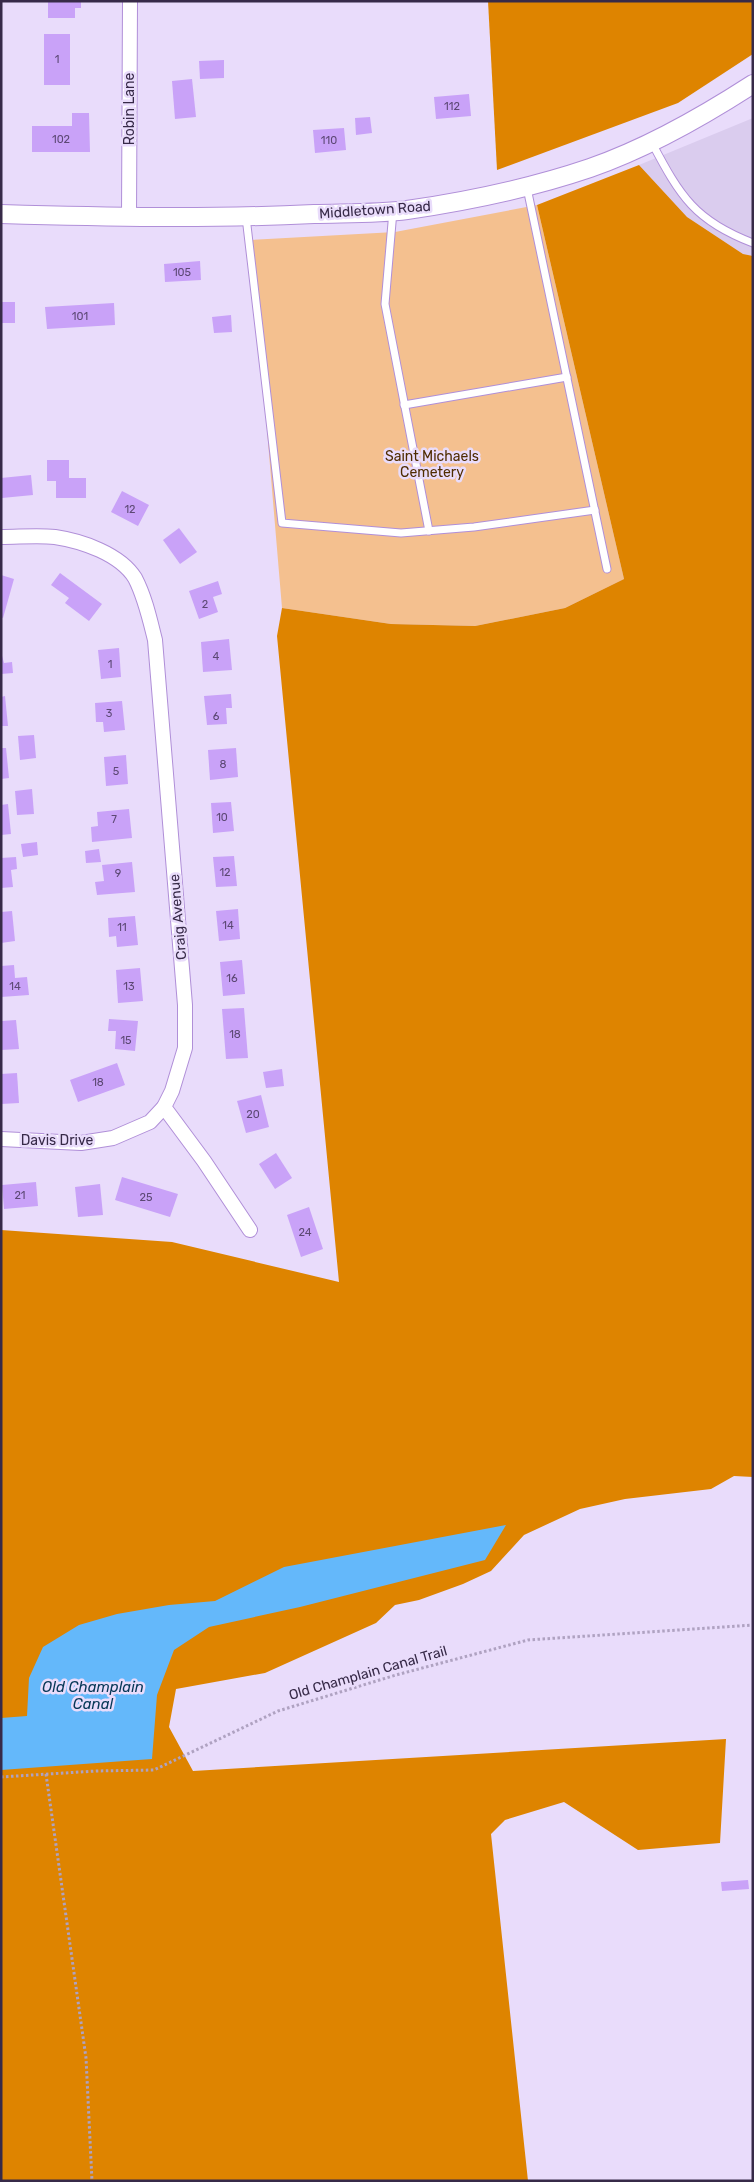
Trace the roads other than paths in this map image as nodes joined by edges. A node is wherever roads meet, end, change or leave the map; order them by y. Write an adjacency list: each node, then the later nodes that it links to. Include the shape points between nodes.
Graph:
1 (130, 1): 7 (street, Robin Lane)
2 (753, 84): 3 (street, Middletown Road, via 705,115)
3 (651, 141): 4 (street, Middletown Road, via 591,168); 9 (lane, via 682,196 702,217)
4 (526, 186): 5 (street, Middletown Road, via 488,196); 10 (lane)
5 (393, 211): 8 (street, Middletown Road); 11 (lane, via 385,304)
6 (1, 214): 7 (street, Middletown Road)
7 (129, 217): 8 (street, Middletown Road)
8 (246, 217): 13 (lane, via 282,523 401,533)
9 (753, 243)
10 (567, 377): 11 (lane); 12 (lane)
11 (404, 406): 13 (lane)
12 (595, 510): 13 (lane); 15 (lane)
13 (429, 531)
14 (1, 537): 16 (street, Craig Avenue, via 55,537 101,550 116,558 134,578 149,614 155,640 185,1005 185,1048)
15 (607, 569)
16 (164, 1107): 17 (street, Davis Drive, via 150,1122 113,1138 81,1143); 18 (street)
17 (1, 1139)
18 (250, 1230)

